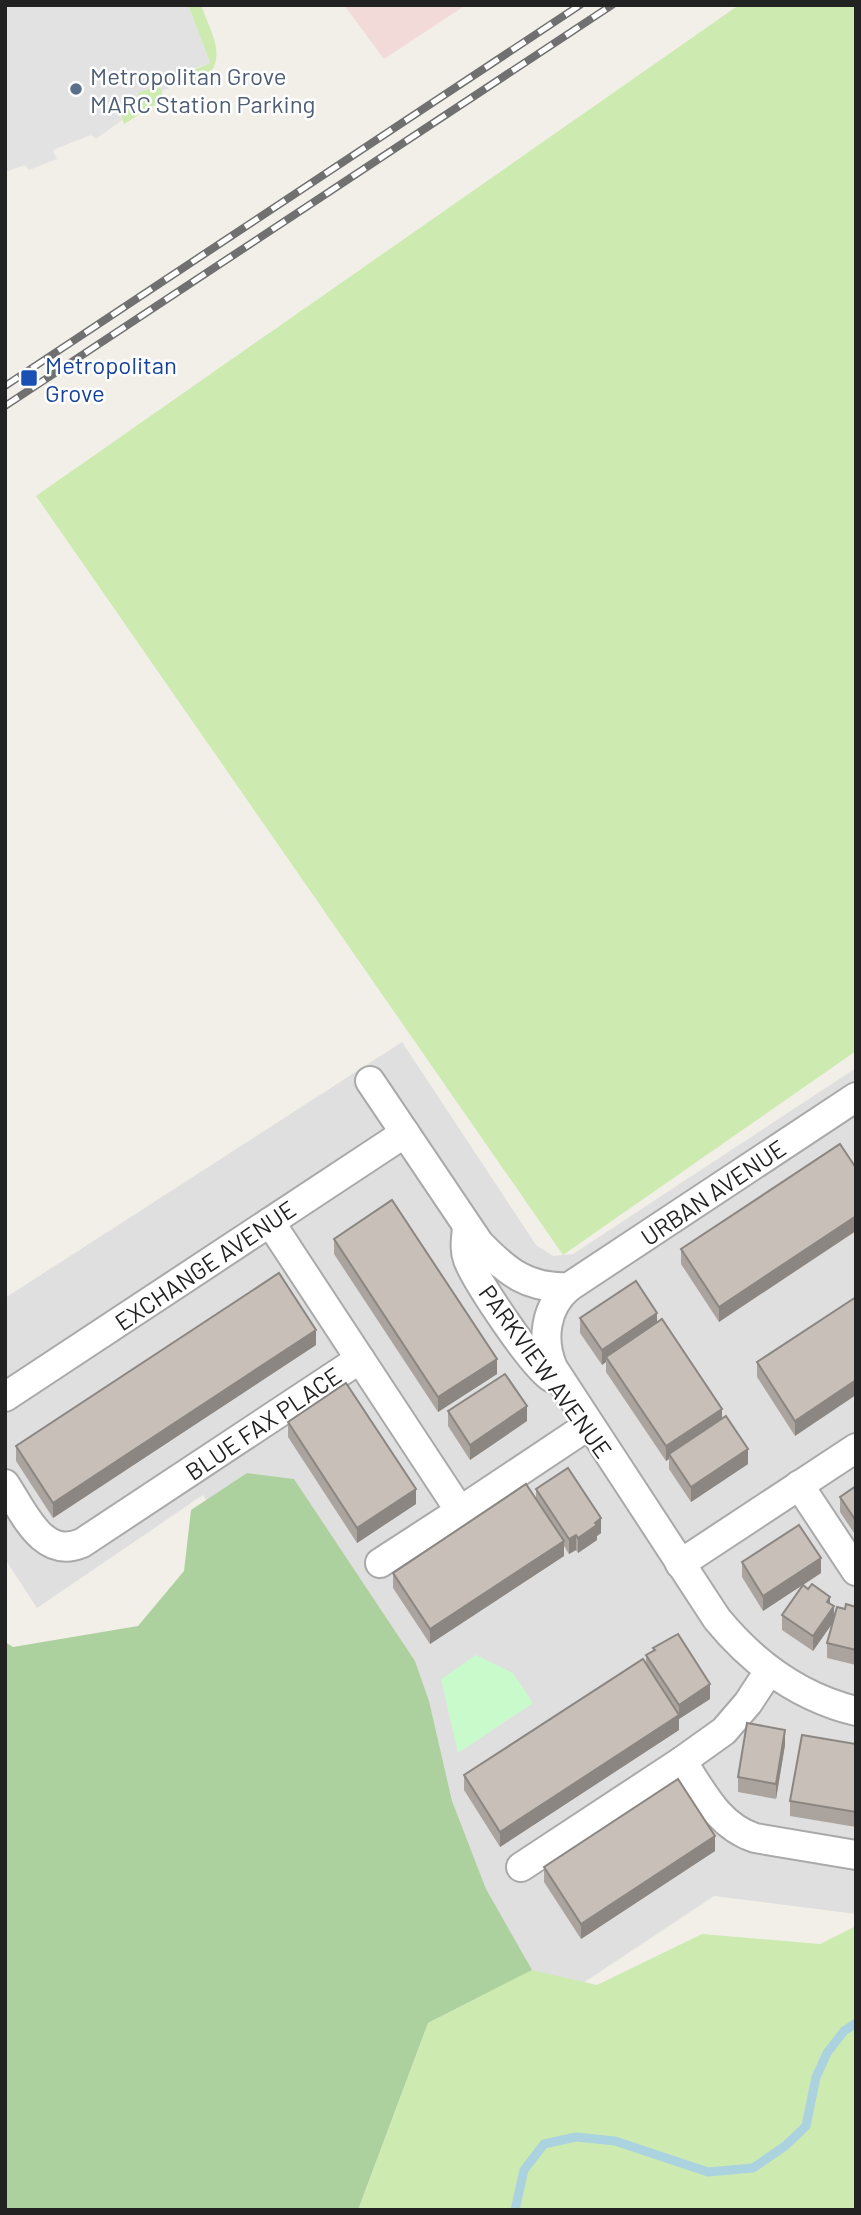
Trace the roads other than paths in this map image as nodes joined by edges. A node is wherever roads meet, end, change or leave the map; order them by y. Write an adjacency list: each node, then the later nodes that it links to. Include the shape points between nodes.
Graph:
1 (370, 1080): 3 (street, PARKVIEW AVENUE)
2 (856, 1097): 6 (street, URBAN AVENUE)
3 (405, 1133): 4 (street, EXCHANGE AVENUE); 5 (street, PARKVIEW AVENUE)
4 (270, 1222): 7 (street); 9 (street, EXCHANGE AVENUE)
5 (467, 1228): 6 (street, via 518,1277 547,1287); 8 (street, PARKVIEW AVENUE, via 465,1251 473,1270 531,1359)
6 (569, 1287): 8 (street, URBAN AVENUE, via 555,1304 546,1329 547,1353)
7 (360, 1359): 12 (street, BLUE FAX PLACE, via 71,1548 60,1548 38,1534); 14 (street, BLUE FAX PLACE)
8 (561, 1383): 10 (street, PARKVIEW AVENUE)
9 (5, 1397)
10 (589, 1425): 14 (street); 16 (street, PARKVIEW AVENUE)
11 (856, 1448): 13 (street)
12 (5, 1484)
13 (799, 1485): 16 (street); 17 (street)
14 (460, 1511): 15 (street)
15 (380, 1563)
16 (680, 1564): 18 (street, PARKVIEW AVENUE, via 723,1627)
17 (856, 1570)
18 (769, 1671): 19 (street, PARKVIEW AVENUE, via 818,1699); 20 (street, via 731,1724)
19 (856, 1711)
20 (682, 1761): 21 (street, via 721,1818 739,1832); 22 (street)
21 (856, 1855)
22 (521, 1867)

